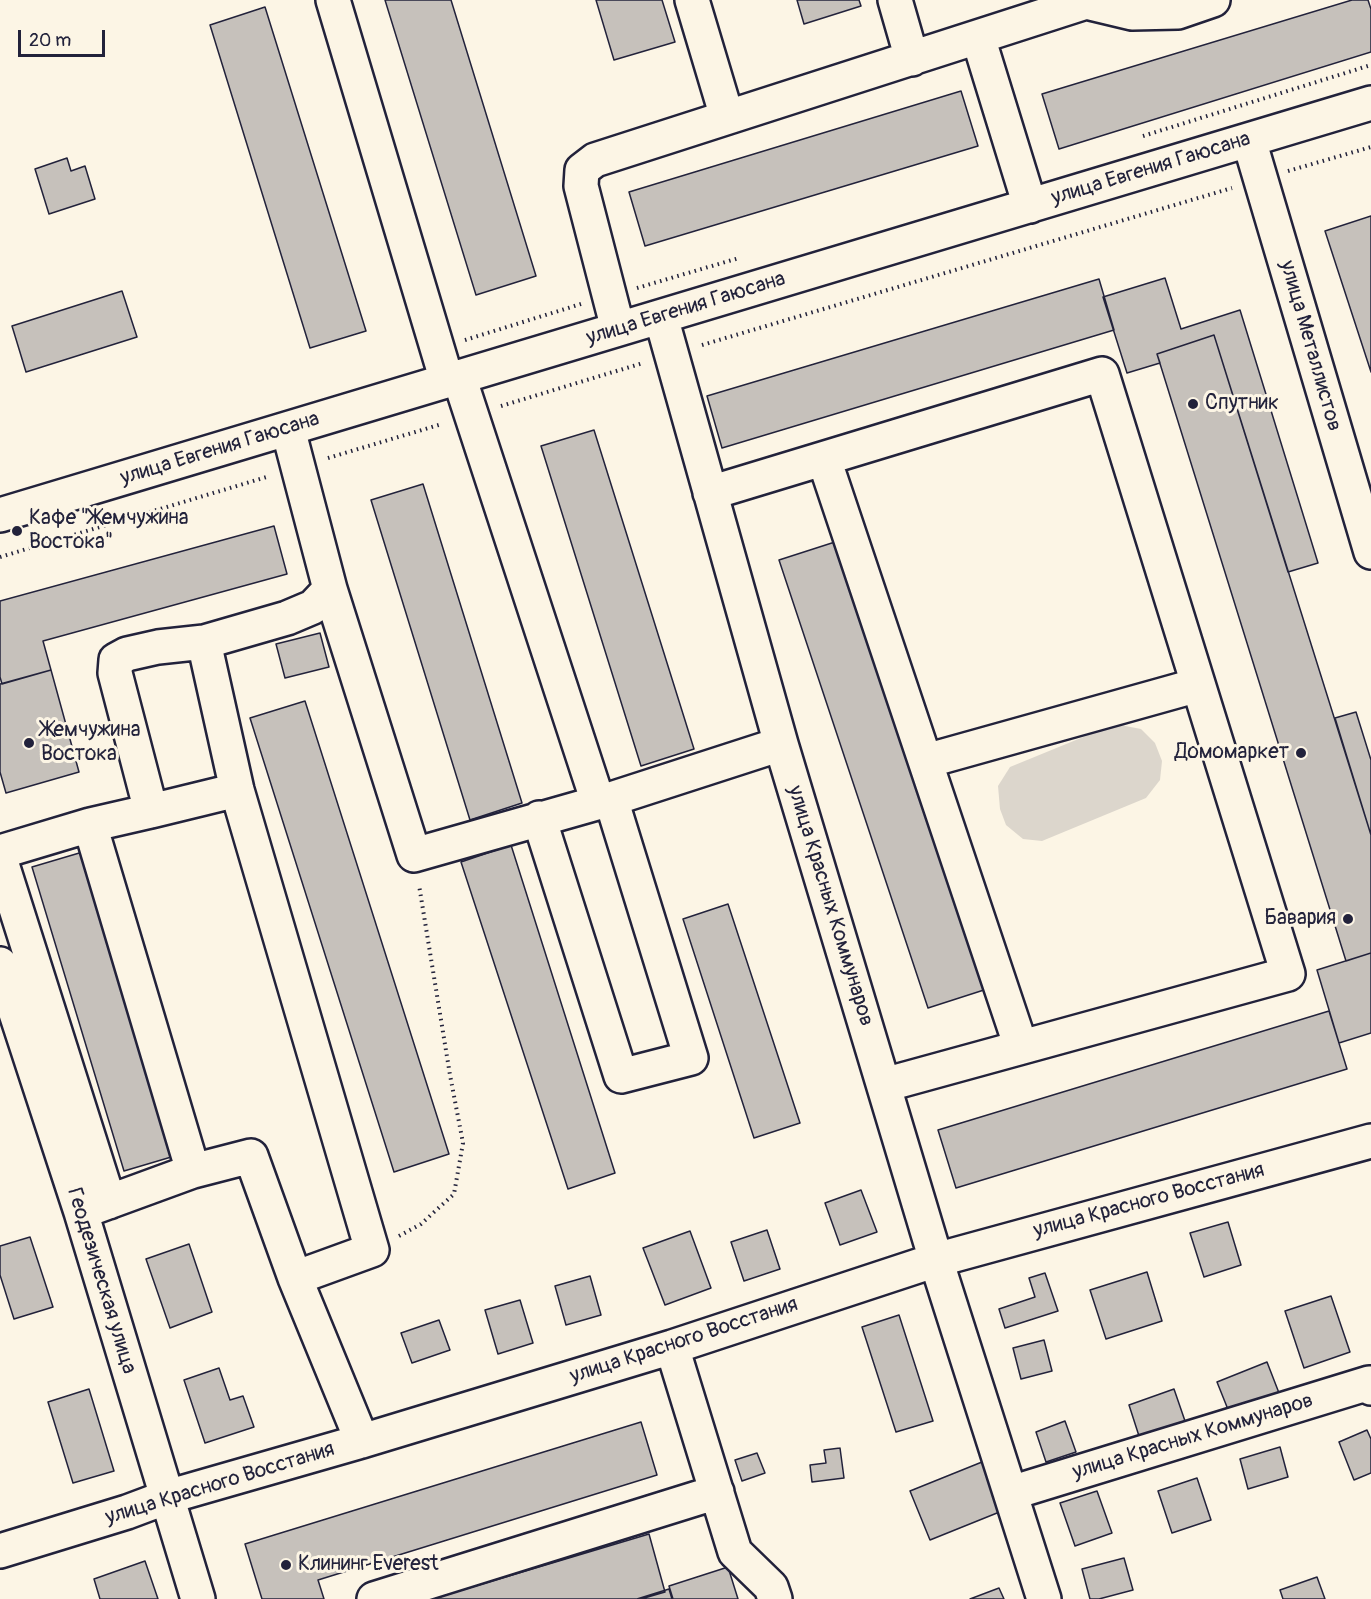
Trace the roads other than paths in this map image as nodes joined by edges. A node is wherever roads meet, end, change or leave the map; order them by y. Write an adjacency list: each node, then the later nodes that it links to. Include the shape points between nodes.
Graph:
1 (333, 0): 14 (street)
2 (692, 0): 9 (street)
3 (895, 0): 7 (street)
4 (1213, 0): 5 (street, via 1178,12 1132,13)
5 (1086, 1): 6 (street)
6 (978, 38): 7 (street); 11 (street)
7 (912, 59): 9 (street)
8 (1371, 103): 10 (street, улица Евгения Гаюсана)
9 (727, 117): 13 (street, via 595,159 582,170 580,186)
10 (1249, 140): 11 (street, улица Евгения Гаюсана); 19 (street, улица Металлистов)
11 (1030, 206): 12 (street, улица Евгения Гаюсана)
12 (661, 317): 13 (street, улица Евгения Гаюсана); 17 (street, улица Красных Коммунаров)
13 (618, 329): 14 (street, улица Евгения Гаюсана)
14 (453, 379): 15 (street, улица Евгения Гаюсана); 26 (street)
15 (288, 429): 18 (street, улица Евгения Гаюсана); 20 (street)
16 (824, 459): 17 (street); 22 (street, via 1102,374); 24 (street)
17 (710, 494): 23 (street, улица Красных Коммунаров)
18 (0, 515)
19 (1371, 552)
20 (330, 589): 21 (street, via 313,607 287,618); 28 (street, via 414,855)
21 (204, 642): 25 (street); 27 (street, via 158,647 116,660 115,673)
22 (1198, 685): 24 (street); 34 (street, via 1288,974)
23 (781, 744): 26 (street); 35 (street, улица Красных Коммунаров)
24 (926, 761): 34 (street)
25 (237, 790): 27 (street); 40 (street, via 372,1250)
26 (605, 801): 28 (street); 28 (street, via 691,1058 621,1076)
27 (151, 811): 29 (street)
28 (539, 818)
29 (90, 825): 30 (street); 37 (street)
30 (0, 852)
31 (0, 858): 38 (street)
32 (0, 964): 33 (street, Геодезическая улица)
33 (9, 1027): 38 (street, Геодезическая улица)
34 (1021, 1047): 35 (street)
35 (884, 1085): 39 (street, улица Красных Коммунаров)
36 (1371, 1141): 39 (street, улица Красного Восстания)
37 (193, 1171): 38 (street); 40 (street, via 251,1156)
38 (95, 1207): 46 (street, Геодезическая улица)
39 (936, 1260): 41 (street, улица Красного Восстания); 45 (street, улица Красных Коммунаров)
40 (295, 1278): 43 (street)
41 (672, 1347): 43 (street, улица Красного Восстания); 44 (street)
42 (1371, 1388): 45 (street, улица Красных Коммунаров, via 1369,1383)
43 (362, 1441): 46 (street, улица Красного Восстания)
44 (717, 1492): 49 (street); 50 (street, via 735,1552 771,1587)
45 (1011, 1493): 51 (street, улица Красных Коммунаров)
46 (167, 1497): 47 (street, улица Красного Восстания); 48 (street, Геодезическая улица)
47 (0, 1551)
48 (198, 1599)
49 (374, 1599)
50 (775, 1599)
51 (1044, 1599)

